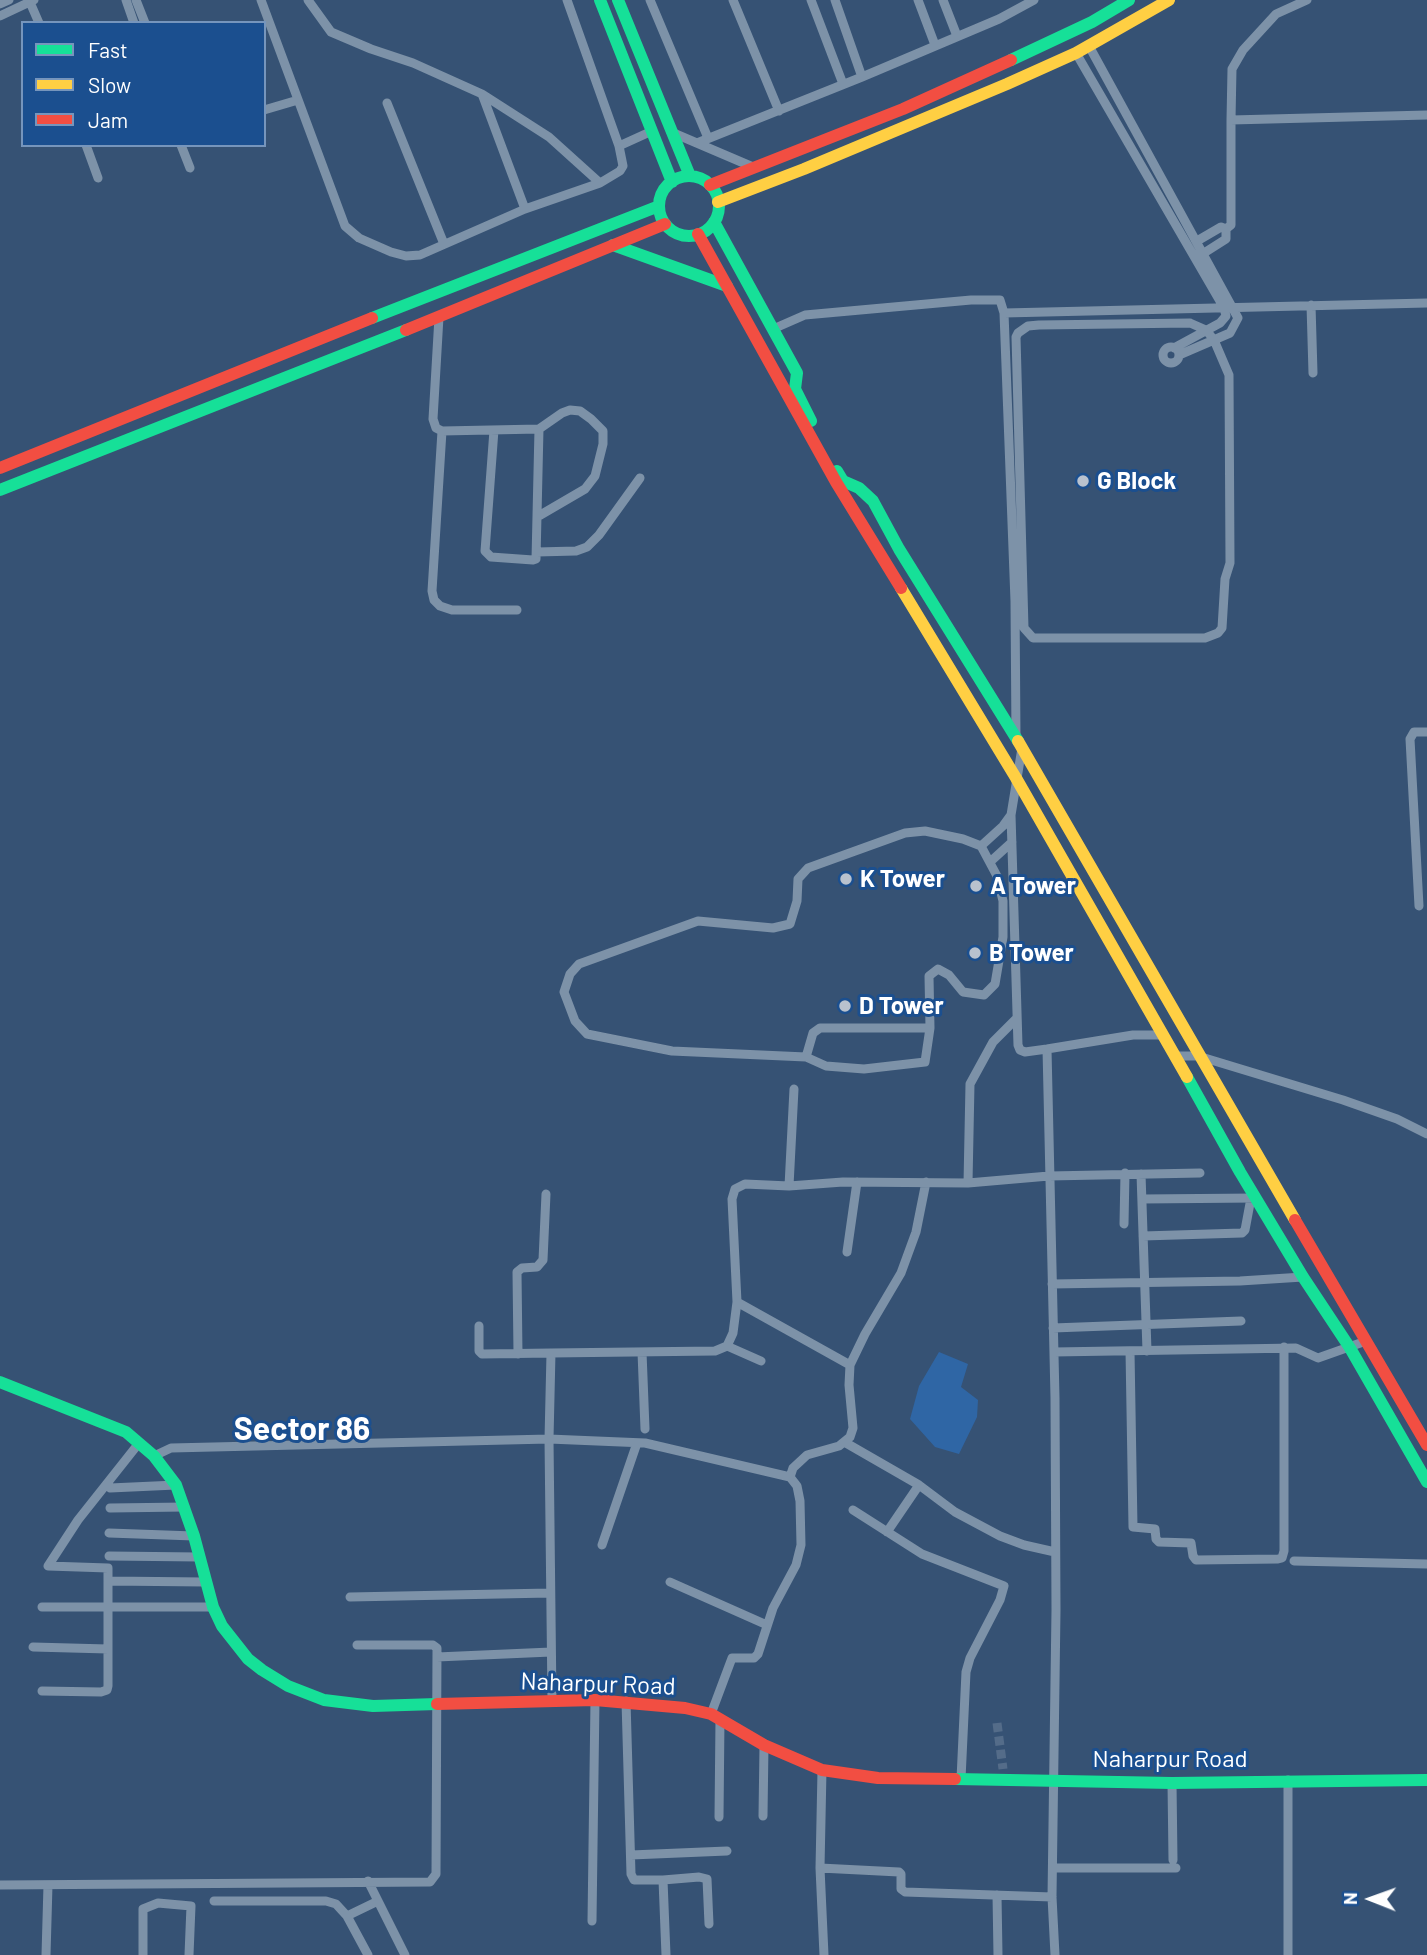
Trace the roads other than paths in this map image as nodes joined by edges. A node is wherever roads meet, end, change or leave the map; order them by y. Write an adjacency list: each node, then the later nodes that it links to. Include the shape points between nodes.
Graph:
1 (9, 0): 20 (street)
2 (126, 0): 23 (street)
3 (136, 0): 24 (street)
4 (261, 0): 34 (street)
5 (308, 0): 33 (street, via 325,25 340,36)
6 (567, 0): 44 (street)
7 (600, 0): 40 (street)
8 (618, 0): 41 (street)
9 (650, 0): 42 (street)
10 (733, 0): 37 (street)
11 (811, 0): 29 (street)
12 (835, 0): 26 (street)
13 (918, 0): 27 (street)
14 (943, 0): 25 (street)
15 (1129, 0): 49 (street, via 1092,22 903,109)
16 (1169, 0): 28 (street)
17 (1307, 0): 39 (street, via 1276,14 1243,50 1231,69)
18 (1028, 1): 25 (street)
19 (27, 2): 21 (street); 22 (street)
20 (0, 4)
21 (0, 16)
22 (38, 21)
23 (133, 21)
24 (144, 21)
25 (957, 36): 27 (street)
26 (849, 40): 29 (street); 31 (street)
27 (935, 46): 31 (street)
28 (1089, 46): 30 (street); 63 (street)
29 (830, 47): 32 (street)
30 (1076, 53): 56 (street); 70 (street)
31 (862, 77): 32 (street)
32 (843, 84): 37 (street)
33 (482, 94): 54 (street, via 549,137); 58 (street)
34 (298, 100): 36 (street); 64 (street, via 349,232 407,256)
35 (387, 103): 64 (street)
36 (266, 109)
37 (779, 111): 42 (street)
38 (1427, 115): 39 (street)
39 (1231, 120): 61 (street, via 1231,225)
40 (652, 131): 44 (street); 48 (street)
41 (671, 131): 43 (street); 47 (street)
42 (708, 138): 43 (street)
43 (696, 142): 49 (street)
44 (619, 146): 54 (street, via 620,172)
45 (87, 147): 52 (street)
46 (182, 147): 50 (street)
47 (680, 154): 48 (street); 51 (street)
48 (664, 160): 53 (street)
49 (753, 167): 55 (street)
50 (190, 168)
51 (690, 176): 53 (street); 55 (street)
52 (98, 178)
53 (672, 182): 57 (street)
54 (600, 183): 58 (street)
55 (710, 185): 56 (street)
56 (718, 202): 59 (street)
57 (659, 206): 60 (street); 71 (street)
58 (525, 209): 64 (street)
59 (714, 222): 62 (street); 74 (street)
60 (665, 224): 62 (street, via 680,234); 65 (street)
61 (1226, 229): 63 (street, via 1220,227); 66 (street, via 1226,239)
62 (698, 234): 67 (street)
63 (1198, 241): 66 (street)
64 (444, 244)
65 (613, 245): 67 (street); 73 (street)
66 (1204, 253): 70 (street)
67 (727, 286): 90 (street, via 836,482)
68 (1427, 303): 69 (street)
69 (1311, 305): 70 (street); 78 (street)
70 (1229, 307): 72 (street); 76 (street, via 1223,321); 77 (street, via 1238,318 1236,326)
71 (396, 308): 75 (street); 82 (street)
72 (1004, 313): 74 (street, via 1000,300 971,300 805,315); 89 (street)
73 (439, 317): 75 (street); 81 (street, via 433,419)
74 (773, 329): 89 (street, via 797,373 795,389 843,481 873,501)
75 (406, 330): 84 (street)
76 (1206, 330): 77 (street); 77 (street, via 1176,352); 77 (street, via 1190,323 1039,325 1018,333 1024,628 1033,638 1205,638 1222,628 1230,563 1229,375)
77 (1214, 340)
78 (1313, 373)
79 (539, 429): 80 (street); 85 (street); 85 (street, via 562,413 580,411 599,425 603,444 595,475 585,489)
80 (494, 430): 81 (street); 86 (street, via 485,551 491,557 533,560)
81 (442, 431): 87 (street, via 434,600 452,610)
82 (0, 468)
83 (640, 478): 86 (street, via 587,547)
84 (0, 490)
85 (537, 517): 86 (street)
86 (537, 552)
87 (517, 610)
88 (1427, 732): 95 (street, via 1414,732 1410,739)
89 (1019, 743): 90 (street); 101 (street)
90 (1016, 778): 91 (street); 98 (street)
91 (1011, 815): 92 (street); 93 (street)
92 (1012, 842): 94 (street); 96 (street)
93 (981, 846): 94 (street); 102 (street, via 925,831 905,834 808,868 798,879 790,925 773,928 698,921 579,964 564,992 575,1021 587,1034 672,1051)
94 (990, 862): 97 (street, via 1003,901 995,984 984,995 963,992 949,975 938,970 929,976)
95 (1419, 906)
96 (1017, 1018): 99 (street, via 1020,1050); 111 (street, via 993,1042 970,1084)
97 (930, 1028): 102 (street, via 820,1028 813,1033); 102 (street, via 925,1062 864,1069 826,1066)
98 (1164, 1035): 99 (street, via 1124,1036); 100 (street)
99 (1047, 1049): 108 (street)
100 (1176, 1056): 101 (street); 114 (street)
101 (1198, 1056): 104 (street, via 1343,1100); 127 (street)
102 (806, 1057)
103 (793, 1089): 112 (street)
104 (1427, 1134)
105 (1125, 1173): 107 (street); 108 (street); 116 (street)
106 (1200, 1173): 107 (street)
107 (1141, 1174): 115 (street)
108 (1049, 1176): 111 (street); 121 (street)
109 (857, 1182): 110 (street); 112 (street); 118 (street)
110 (926, 1182): 111 (street); 138 (street, via 916,1232 901,1273)
111 (968, 1183)
112 (789, 1186): 122 (street, via 745,1184 735,1189)
113 (546, 1194): 136 (street, via 543,1261 517,1272)
114 (1253, 1198): 115 (street); 117 (street, via 1242,1233); 119 (street)
115 (1142, 1199): 117 (street)
116 (1124, 1224)
117 (1143, 1236): 120 (street)
118 (847, 1252)
119 (1303, 1277): 120 (street); 130 (street)
120 (1144, 1283): 121 (street); 124 (street)
121 (1052, 1284): 126 (street)
122 (737, 1302): 128 (street); 138 (street)
123 (1241, 1321): 124 (street)
124 (1145, 1325): 126 (street); 132 (street)
125 (479, 1326): 136 (street, via 482,1354)
126 (1053, 1328): 134 (street)
127 (1366, 1341): 130 (street); 145 (street)
128 (727, 1346): 133 (street, via 715,1351); 137 (street)
129 (1284, 1347): 130 (street, via 1302,1349 1318,1358); 131 (street, via 1284,1551 1278,1559 1196,1560 1191,1543 1159,1542 1154,1529 1133,1527); 132 (street)
130 (1350, 1348): 148 (street)
131 (1130, 1351): 132 (street); 134 (street)
132 (1147, 1351)
133 (642, 1352): 135 (street); 140 (street)
134 (1054, 1352): 159 (street)
135 (551, 1353): 136 (street); 141 (street)
136 (518, 1354)
137 (761, 1361)
138 (850, 1365): 144 (street, via 853,1428)
139 (0, 1382): 142 (street, Naharpur Road, via 125,1432)
140 (645, 1429)
141 (549, 1439): 143 (street); 146 (street, via 170,1448); 167 (street)
142 (139, 1443): 146 (street, Naharpur Road); 164 (street, via 48,1566 108,1568)
143 (637, 1443): 147 (street); 158 (street)
144 (846, 1443): 147 (street, via 807,1455); 150 (street)
145 (1427, 1445)
146 (154, 1456): 149 (street, Naharpur Road)
147 (790, 1477): 172 (street, via 800,1501 799,1556)
148 (1427, 1482)
149 (176, 1485): 151 (street); 152 (street, Naharpur Road)
150 (919, 1485): 155 (street); 159 (street, via 955,1512 1000,1536)
151 (110, 1488)
152 (185, 1507): 153 (street); 157 (street, Naharpur Road)
153 (110, 1508)
154 (853, 1510): 155 (street)
155 (887, 1532): 186 (street, via 922,1554 1004,1586 966,1672)
156 (109, 1533): 157 (street)
157 (194, 1536): 161 (street, Naharpur Road)
158 (602, 1545)
159 (1055, 1552): 187 (street)
160 (109, 1556): 161 (street)
161 (199, 1557): 165 (street, Naharpur Road)
162 (1294, 1561): 163 (street)
163 (1427, 1564)
164 (108, 1581): 165 (street); 170 (street)
165 (205, 1582): 171 (street, Naharpur Road)
166 (670, 1582): 172 (street)
167 (550, 1593): 168 (street); 176 (street)
168 (350, 1597)
169 (42, 1607): 170 (street)
170 (108, 1607): 171 (street); 175 (street)
171 (213, 1607): 182 (street, Naharpur Road, via 248,1659 288,1686 346,1704)
172 (767, 1625): 183 (street, via 757,1657 729,1661)
173 (357, 1645): 177 (street, via 433,1644)
174 (33, 1647): 175 (street)
175 (108, 1649): 178 (street, via 107,1690)
176 (551, 1651): 177 (street); 180 (street)
177 (437, 1657): 182 (street)
178 (42, 1691)
179 (595, 1700): 180 (street, Naharpur Road); 181 (street, Naharpur Road); 206 (street)
180 (552, 1701): 182 (street, Naharpur Road)
181 (626, 1701): 183 (street, Naharpur Road); 194 (street)
182 (438, 1705): 198 (street, via 436,1874 426,1883)
183 (716, 1717): 184 (street, Naharpur Road); 192 (street)
184 (764, 1745): 185 (street, Naharpur Road); 191 (street)
185 (822, 1770): 186 (street, Naharpur Road, via 878,1778); 195 (street)
186 (961, 1779): 187 (street, Naharpur Road, via 1003,1774)
187 (1052, 1779): 190 (street, Naharpur Road); 196 (street)
188 (1288, 1780): 189 (street, Naharpur Road); 190 (street, Naharpur Road); 217 (street)
189 (1427, 1780)
190 (1172, 1783): 196 (street, via 1175,1864)
191 (763, 1816)
192 (719, 1817)
193 (727, 1851): 194 (street)
194 (631, 1855): 197 (street, via 634,1880)
195 (820, 1868): 201 (street, via 899,1872 905,1892); 214 (street)
196 (1053, 1868): 202 (street)
197 (663, 1880): 207 (street, via 707,1879); 213 (street)
198 (368, 1881): 200 (street); 204 (street)
199 (0, 1885): 200 (street)
200 (48, 1885): 208 (street)
201 (997, 1895): 202 (street); 215 (street)
202 (1052, 1897): 216 (street)
203 (214, 1901): 205 (street, via 326,1901)
204 (378, 1901): 205 (street); 212 (street)
205 (347, 1916): 211 (street)
206 (592, 1921)
207 (709, 1924)
208 (46, 1955)
209 (143, 1955): 210 (street, via 143,1909 158,1903 191,1906)
210 (189, 1955)
211 (368, 1955)
212 (405, 1955)
213 (666, 1955)
214 (824, 1955)
215 (998, 1955)
216 (1055, 1955)
217 (1288, 1955)

